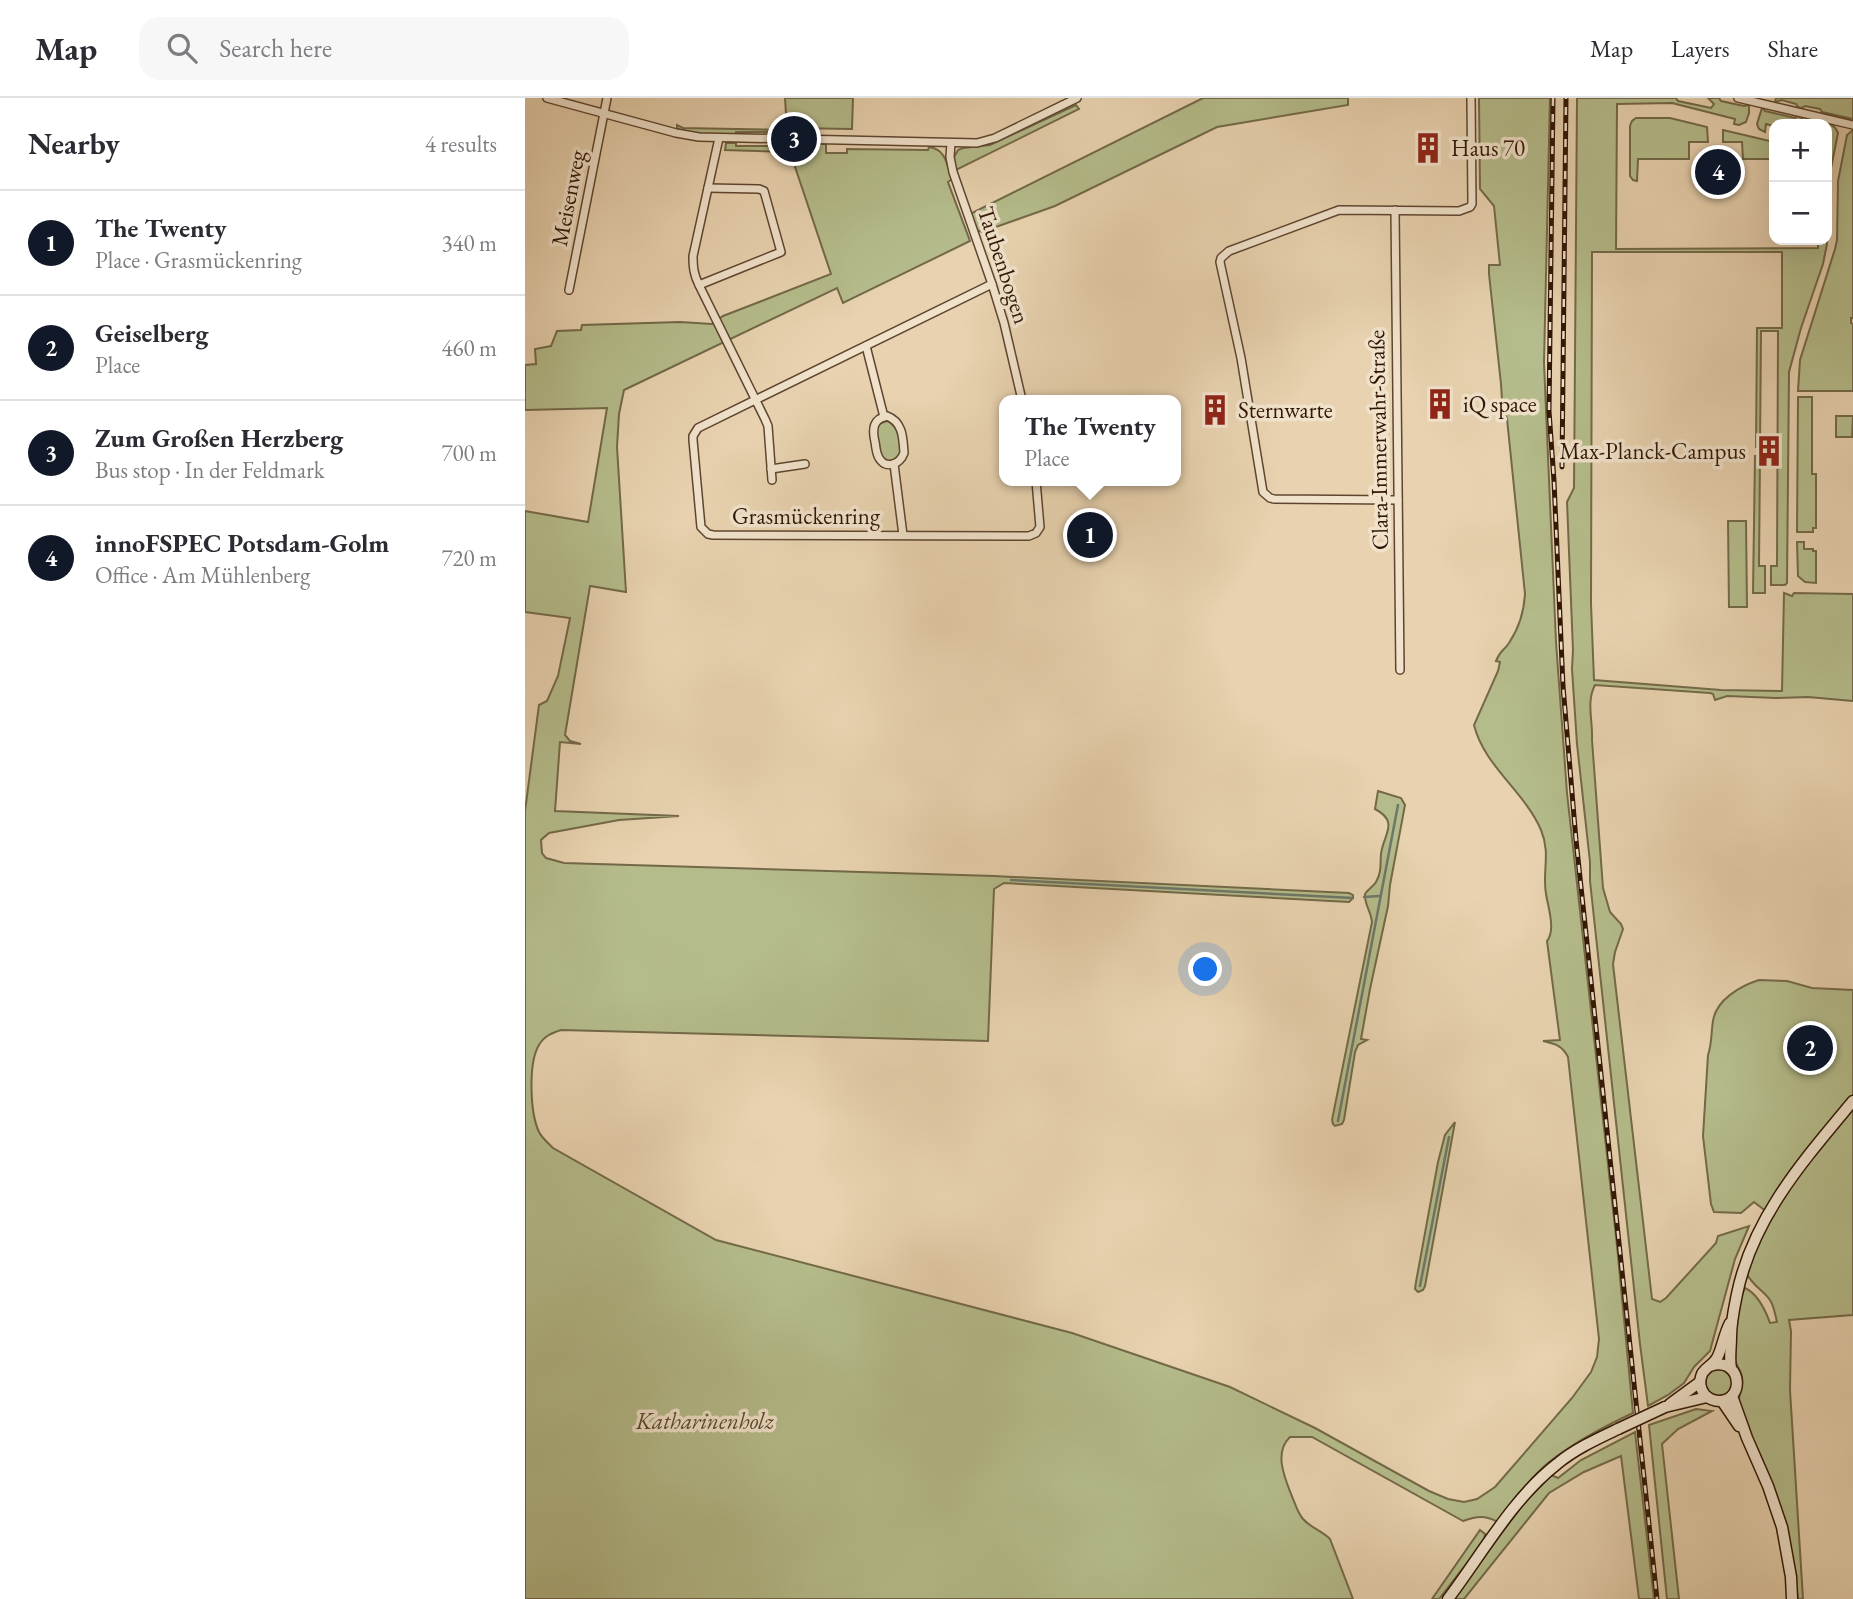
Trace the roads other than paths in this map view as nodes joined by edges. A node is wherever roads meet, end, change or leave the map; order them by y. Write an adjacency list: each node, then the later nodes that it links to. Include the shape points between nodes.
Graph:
1 (547, 98): 6 (street)
2 (607, 98): 6 (street, Meisenweg)
3 (1077, 98): 9 (street, via 995,138)
4 (1471, 98): 11 (street, via 1472,204 1459,211)
5 (1738, 98): 7 (street)
6 (604, 114): 8 (street, via 676,133); 14 (street, Meisenweg)
7 (1853, 125)
8 (719, 138): 9 (street); 10 (street)
9 (951, 143): 12 (street, Taubenbogen, via 953,172)
10 (708, 188): 13 (street, via 693,256); 13 (street, via 762,189 781,252)
11 (1395, 210): 24 (street, Clara-Immerwahr-Straße); 24 (street, via 1335,211 1229,251 1220,262 1263,492 1274,499)
12 (992, 284): 15 (street, Grasmückenring); 16 (street, Taubenbogen)
13 (699, 285): 17 (street)
14 (569, 290)
15 (866, 346): 17 (street, Grasmückenring); 18 (street)
16 (1021, 395)
17 (755, 400): 21 (street, via 768,426); 25 (street, Grasmückenring, via 698,428 694,436 699,522 704,531 713,535)
18 (884, 417): 20 (street, via 895,419 900,426 904,453); 20 (street, via 873,427 877,453 884,463)
19 (805, 464): 21 (street)
20 (894, 464): 25 (street)
21 (771, 468): 22 (street)
22 (772, 480)
23 (1036, 486): 25 (street, Grasmückenring, via 1039,531 1029,536)
24 (1398, 500): 26 (street, Clara-Immerwahr-Straße)
25 (903, 535)
26 (1400, 670)
27 (1853, 1101): 28 (main road, via 1770,1208 1744,1263)
28 (1731, 1322): 29 (main road); 30 (main road)
29 (1710, 1366): 30 (main road, via 1721,1364); 31 (main road)
30 (1731, 1369): 33 (main road, via 1737,1385)
31 (1700, 1382): 32 (main road); 34 (main road)
32 (1707, 1396): 33 (main road, via 1716,1401); 34 (main road)
33 (1727, 1398): 36 (main road, via 1768,1486 1781,1527)
34 (1666, 1407): 35 (main road, bridge, via 1556,1464 1534,1484)
35 (1448, 1599)
36 (1792, 1599)

